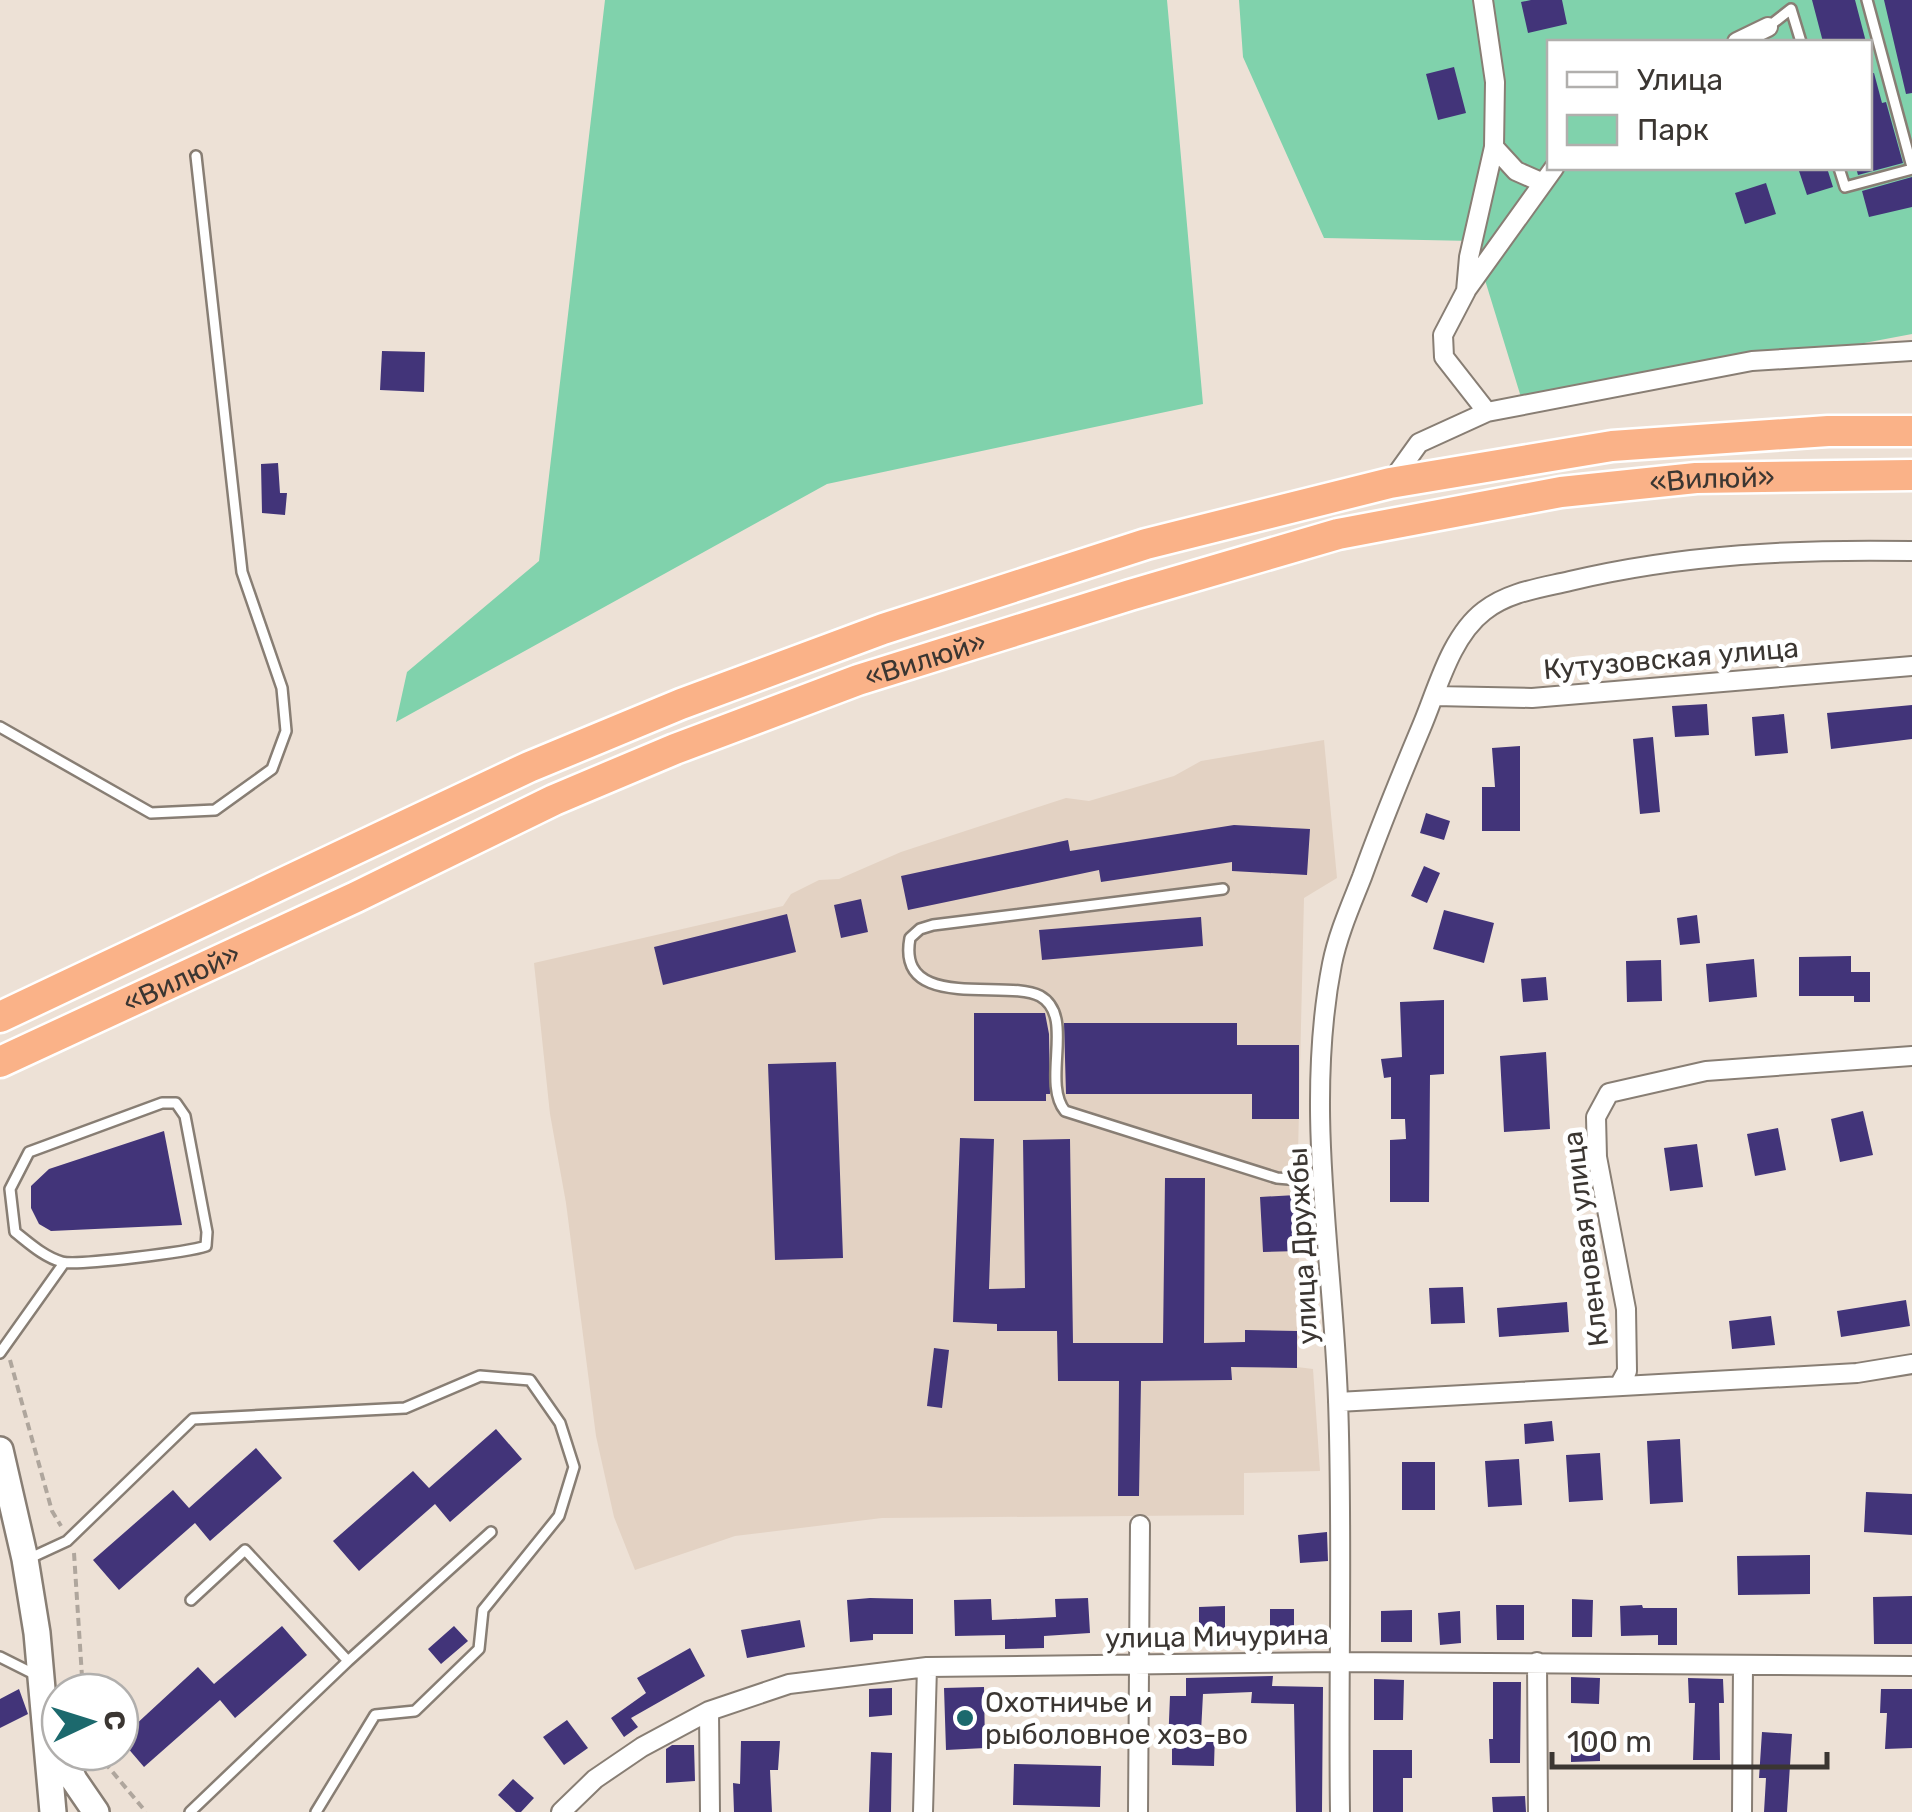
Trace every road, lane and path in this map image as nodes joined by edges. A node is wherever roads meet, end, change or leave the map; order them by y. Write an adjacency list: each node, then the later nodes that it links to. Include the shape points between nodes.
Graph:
1 (1484, 0): 7 (street, via 1495,82)
2 (1867, 0): 9 (lane)
3 (1790, 4): 4 (lane); 6 (lane)
4 (1768, 27): 5 (street)
5 (1741, 40)
6 (1801, 40)
7 (1494, 147): 12 (street, via 1516,171); 13 (street)
8 (196, 156): 22 (lane, via 242,572 282,688 286,731 272,769 215,810 152,813)
9 (1912, 168): 11 (lane, via 1845,187)
10 (1552, 170): 12 (street)
11 (1840, 170)
12 (1540, 182): 13 (street)
13 (1466, 291): 15 (street, via 1443,335 1444,357)
14 (1912, 352): 15 (street, via 1752,362)
15 (1487, 412): 18 (street, via 1419,443)
16 (1912, 431): 18 (highway, «Вилюй», via 1612,446)
17 (1912, 475): 28 (highway, «Вилюй», via 1696,478 1561,492 1338,534 1130,594 858,680 658,756)
18 (1390, 483): 24 (highway, «Вилюй», via 1146,544 883,628 681,704 529,767)
19 (1912, 550): 21 (street, улица Дружбы, via 1715,555 1520,593 1473,620)
20 (1912, 666): 21 (street, Кутузовская улица, via 1532,698)
21 (1435, 696): 29 (street, улица Дружбы, via 1333,959 1323,1034)
22 (0, 727)
23 (1223, 889): 29 (lane, via 933,925 910,938 910,961 919,974 950,988 1029,992 1050,1004 1057,1018 1055,1095 1065,1112 1277,1178)
24 (63, 986): 25 (street); 26 (highway, «Вилюй»)
25 (0, 1000)
26 (0, 1016)
27 (1912, 1056): 33 (street, Кленовая улица, via 1706,1071 1610,1093 1596,1117 1597,1157 1626,1309 1627,1371)
28 (5, 1061)
29 (1325, 1182): 34 (street, улица Дружбы)
30 (64, 1263): 30 (lane, via 206,1246 185,1116 176,1103 28,1152 10,1189 15,1232); 31 (lane)
31 (3, 1350): 39 (path)
32 (1912, 1364): 33 (street, via 1857,1373)
33 (1620, 1384): 34 (street)
34 (1338, 1402): 44 (street, улица Дружбы)
35 (0, 1450): 36 (main road)
36 (4, 1481): 40 (main road)
37 (1140, 1525): 47 (street)
38 (491, 1532): 43 (lane)
39 (67, 1541): 40 (lane); 51 (path, via 74,1554); 61 (lane, via 193,1419 405,1408 480,1376 530,1380 560,1423 574,1467 558,1516 482,1610 479,1649 416,1712 375,1715)
40 (25, 1559): 50 (main road)
41 (191, 1600): 43 (lane, via 246,1550)
42 (0, 1657): 52 (lane)
43 (348, 1661): 60 (lane)
44 (1338, 1662): 45 (street, улица Мичурина); 47 (street, улица Мичурина); 66 (street, улица Дружбы)
45 (1537, 1662): 46 (street, улица Мичурина); 67 (street)
46 (1743, 1665): 48 (street, улица Мичурина); 68 (street)
47 (1138, 1666): 49 (street, улица Мичурина); 65 (street)
48 (1912, 1666)
49 (926, 1667): 53 (street, улица Мичурина, via 789,1684); 64 (street)
50 (41, 1672)
51 (82, 1672)
52 (40, 1677)
53 (709, 1711): 62 (street, улица Мичурина, via 596,1778); 63 (street)
54 (50, 1772): 57 (main road)
55 (70, 1772): 58 (main road)
56 (113, 1772): 59 (path)
57 (53, 1812)
58 (96, 1812)
59 (146, 1812)
60 (190, 1812)
61 (316, 1812)
62 (561, 1812)
63 (710, 1812)
64 (923, 1812)
65 (1138, 1812)
66 (1340, 1812)
67 (1538, 1812)
68 (1742, 1812)

